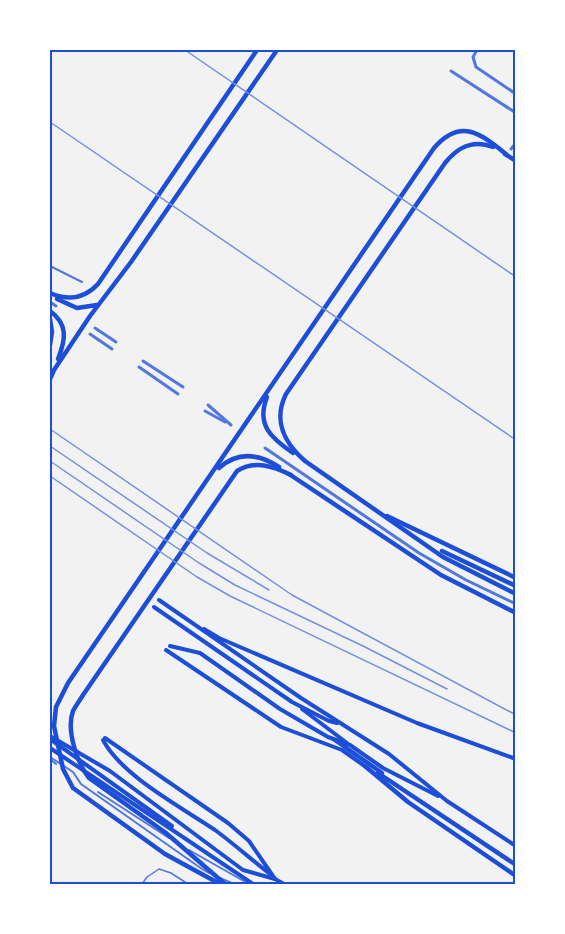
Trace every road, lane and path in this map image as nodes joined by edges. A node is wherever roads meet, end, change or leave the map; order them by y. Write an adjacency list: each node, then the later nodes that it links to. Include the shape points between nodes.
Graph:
1 (257, 50): 13 (highway, via 98,284 78,298)
2 (278, 50): 15 (highway)
3 (477, 50): 5 (street, via 473,57 476,67)
4 (451, 70): 6 (street)
5 (516, 94)
6 (515, 112)
7 (516, 144): 8 (street)
8 (512, 149)
9 (506, 154): 10 (highway); 29 (highway, via 476,132 454,132 441,141); 34 (highway, via 480,143 464,146 451,156 286,394 280,408 283,434)
10 (516, 161)
11 (50, 266): 12 (street)
12 (82, 282)
13 (50, 294): 15 (highway, via 77,308)
14 (50, 302): 16 (street)
15 (98, 305): 26 (highway)
16 (56, 306)
17 (50, 311): 26 (highway, via 65,330)
18 (50, 319): 22 (highway)
19 (95, 328): 21 (street)
20 (90, 334): 23 (street)
21 (116, 342)
22 (50, 345)
23 (112, 349)
24 (143, 361): 28 (street)
25 (139, 367): 30 (street)
26 (54, 370): 27 (highway)
27 (50, 379)
28 (183, 387)
29 (270, 389): 34 (highway, via 263,407 267,429); 35 (highway)
30 (178, 394)
31 (208, 405): 32 (street, via 231,425)
32 (205, 411)
33 (265, 448): 43 (street, via 419,553)
34 (305, 461): 37 (highway)
35 (212, 474): 36 (highway, via 229,460 251,456 270,461); 71 (highway, via 68,683 56,707 54,726 63,769 73,788 165,854)
36 (291, 475): 46 (highway, via 441,575); 72 (highway, via 262,465 237,471 83,694 71,718 77,754 89,778 166,833)
37 (368, 506): 39 (highway); 41 (highway, via 444,557)
38 (442, 551): 40 (highway)
39 (516, 578)
40 (516, 586)
41 (516, 594)
42 (159, 600): 45 (main road)
43 (516, 604)
44 (154, 607): 49 (main road)
45 (168, 607): 50 (main road); 56 (main road, via 219,638 417,723)
46 (516, 613)
47 (170, 646): 52 (main road, via 200,653 279,709)
48 (166, 650): 58 (main road, via 281,727 342,750)
49 (292, 702): 50 (main road); 53 (main road)
50 (344, 725): 61 (main road, via 389,754)
51 (50, 738): 62 (main road); 68 (main road, via 110,771 243,870)
52 (335, 740): 53 (main road); 59 (highway)
53 (350, 745): 61 (main road, via 383,768)
54 (50, 748): 74 (main road)
55 (50, 758): 57 (street); 65 (street)
56 (516, 759)
57 (56, 764)
58 (366, 767): 59 (highway); 67 (highway, via 408,802)
59 (386, 777): 66 (highway)
60 (98, 792): 64 (street)
61 (447, 801): 63 (main road)
62 (172, 826)
63 (516, 846)
64 (184, 847): 65 (street); 74 (street)
65 (179, 853): 73 (street)
66 (516, 865)
67 (516, 876)
68 (275, 879): 68 (main road, via 218,832 120,763 104,739 228,823 249,841); 75 (main road)
69 (142, 885): 70 (lane, via 159,869)
70 (188, 885)
71 (220, 885)
72 (225, 885)
73 (234, 885)
74 (251, 885)
75 (284, 885)

